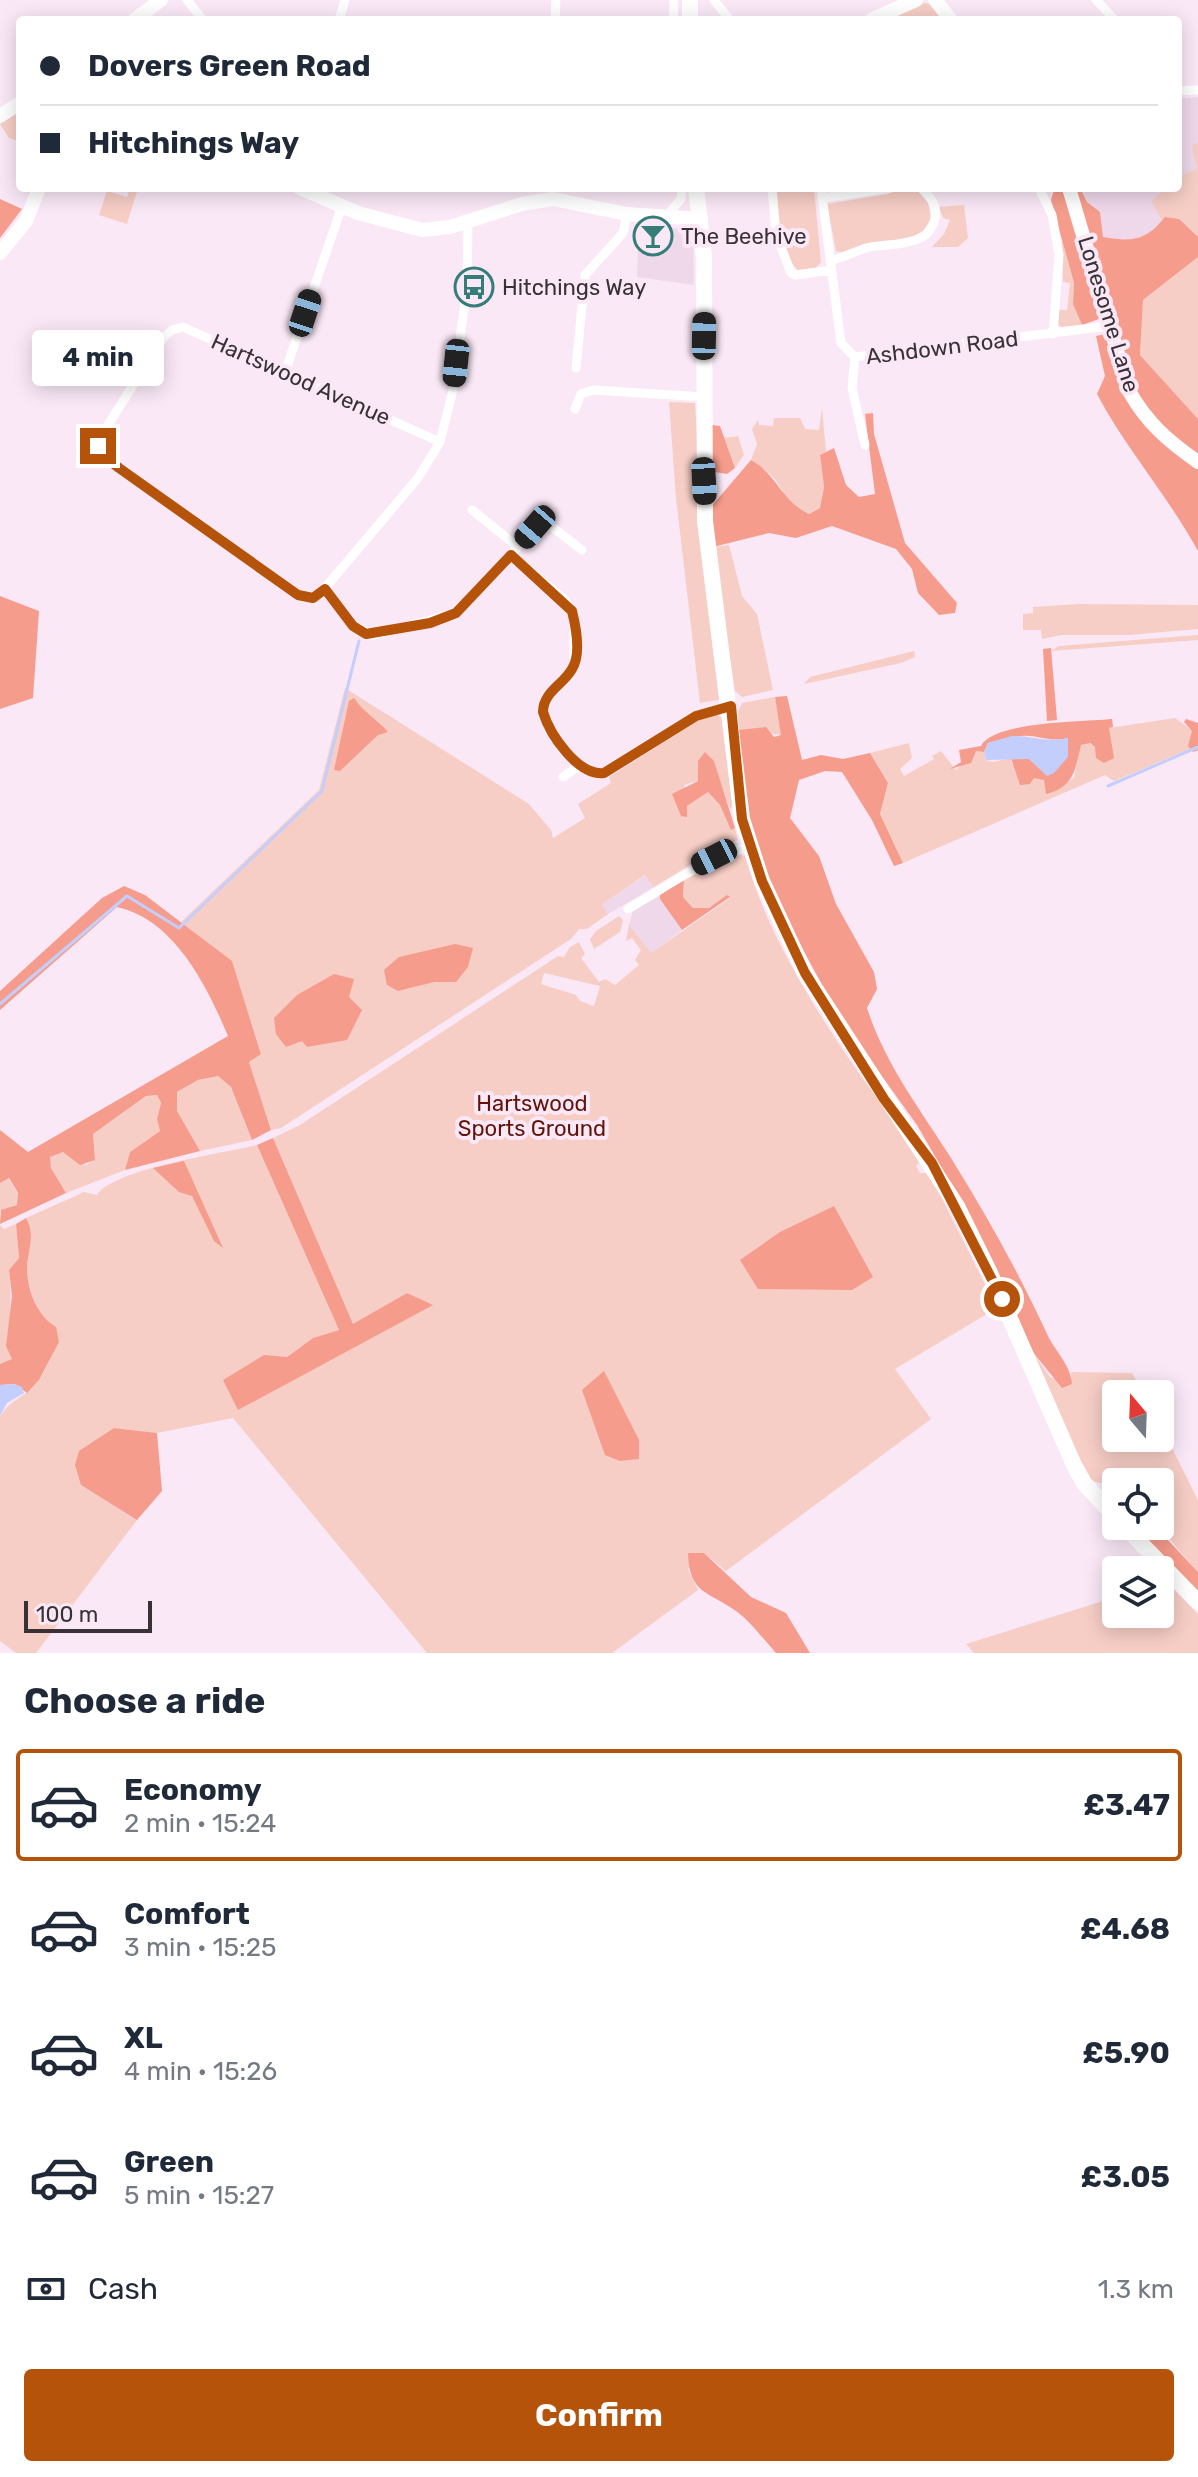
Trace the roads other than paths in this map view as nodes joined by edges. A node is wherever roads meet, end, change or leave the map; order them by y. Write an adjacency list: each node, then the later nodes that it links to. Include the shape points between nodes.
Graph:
1 (161, 0): 7 (street)
2 (187, 0): 8 (street)
3 (714, 0): 9 (street)
4 (916, 0): 10 (street)
5 (935, 0): 11 (street)
6 (1096, 0): 12 (street)
7 (139, 16)
8 (200, 16)
9 (727, 16)
10 (880, 16)
11 (948, 16)
12 (1111, 16)
13 (37, 192): 28 (street, via 26,221)
14 (309, 192): 23 (street)
15 (682, 192): 25 (street)
16 (697, 192): 26 (main road)
17 (772, 192): 29 (street, via 776,234 791,273)
18 (925, 192): 29 (street, via 936,214 927,234 867,248)
19 (1041, 192): 31 (street, via 1052,215 1059,255)
20 (1070, 192): 30 (street, Lonesome Lane)
21 (821, 193): 29 (street, Ashdown Road)
22 (553, 194): 24 (street); 27 (street)
23 (342, 206): 27 (street, via 422,230); 34 (street)
24 (627, 214): 25 (street); 33 (street, via 623,233 585,275)
25 (664, 219): 26 (street)
26 (701, 219): 35 (main road)
27 (468, 222): 37 (street, via 467,287)
28 (0, 253)
29 (830, 266): 32 (street, Ashdown Road, via 841,343)
30 (1109, 326): 31 (street, Ashdown Road); 39 (street, Lonesome Lane, via 1129,391 1143,416)
31 (1053, 334): 32 (street, Ashdown Road)
32 (855, 357): 38 (street, via 852,388)
33 (576, 368)
34 (285, 372): 37 (street, Hartswood Avenue); 43 (street, Hartswood Avenue, via 178,328 163,338 113,415 99,439 100,453 298,595 313,598)
35 (704, 397): 36 (street, via 593,390 581,394); 44 (main road, via 705,521)
36 (575, 409)
37 (440, 442): 43 (street, via 418,478)
38 (865, 445)
39 (1198, 462)
40 (472, 510): 42 (street)
41 (582, 550): 42 (street, via 553,526 540,523)
42 (515, 551): 43 (street, via 456,613 374,635 353,626); 45 (street, via 572,611 574,667 545,698 543,712)
43 (325, 589)
44 (731, 706): 45 (street, via 696,716 604,773 593,775); 47 (main road)
45 (579, 766): 46 (street)
46 (563, 777)
47 (749, 846): 48 (street, via 688,870); 49 (main road, via 805,973 957,1206 1074,1465)
48 (628, 909)
49 (1102, 1503)
50 (1138, 1540): 51 (main road)
51 (1198, 1602)

